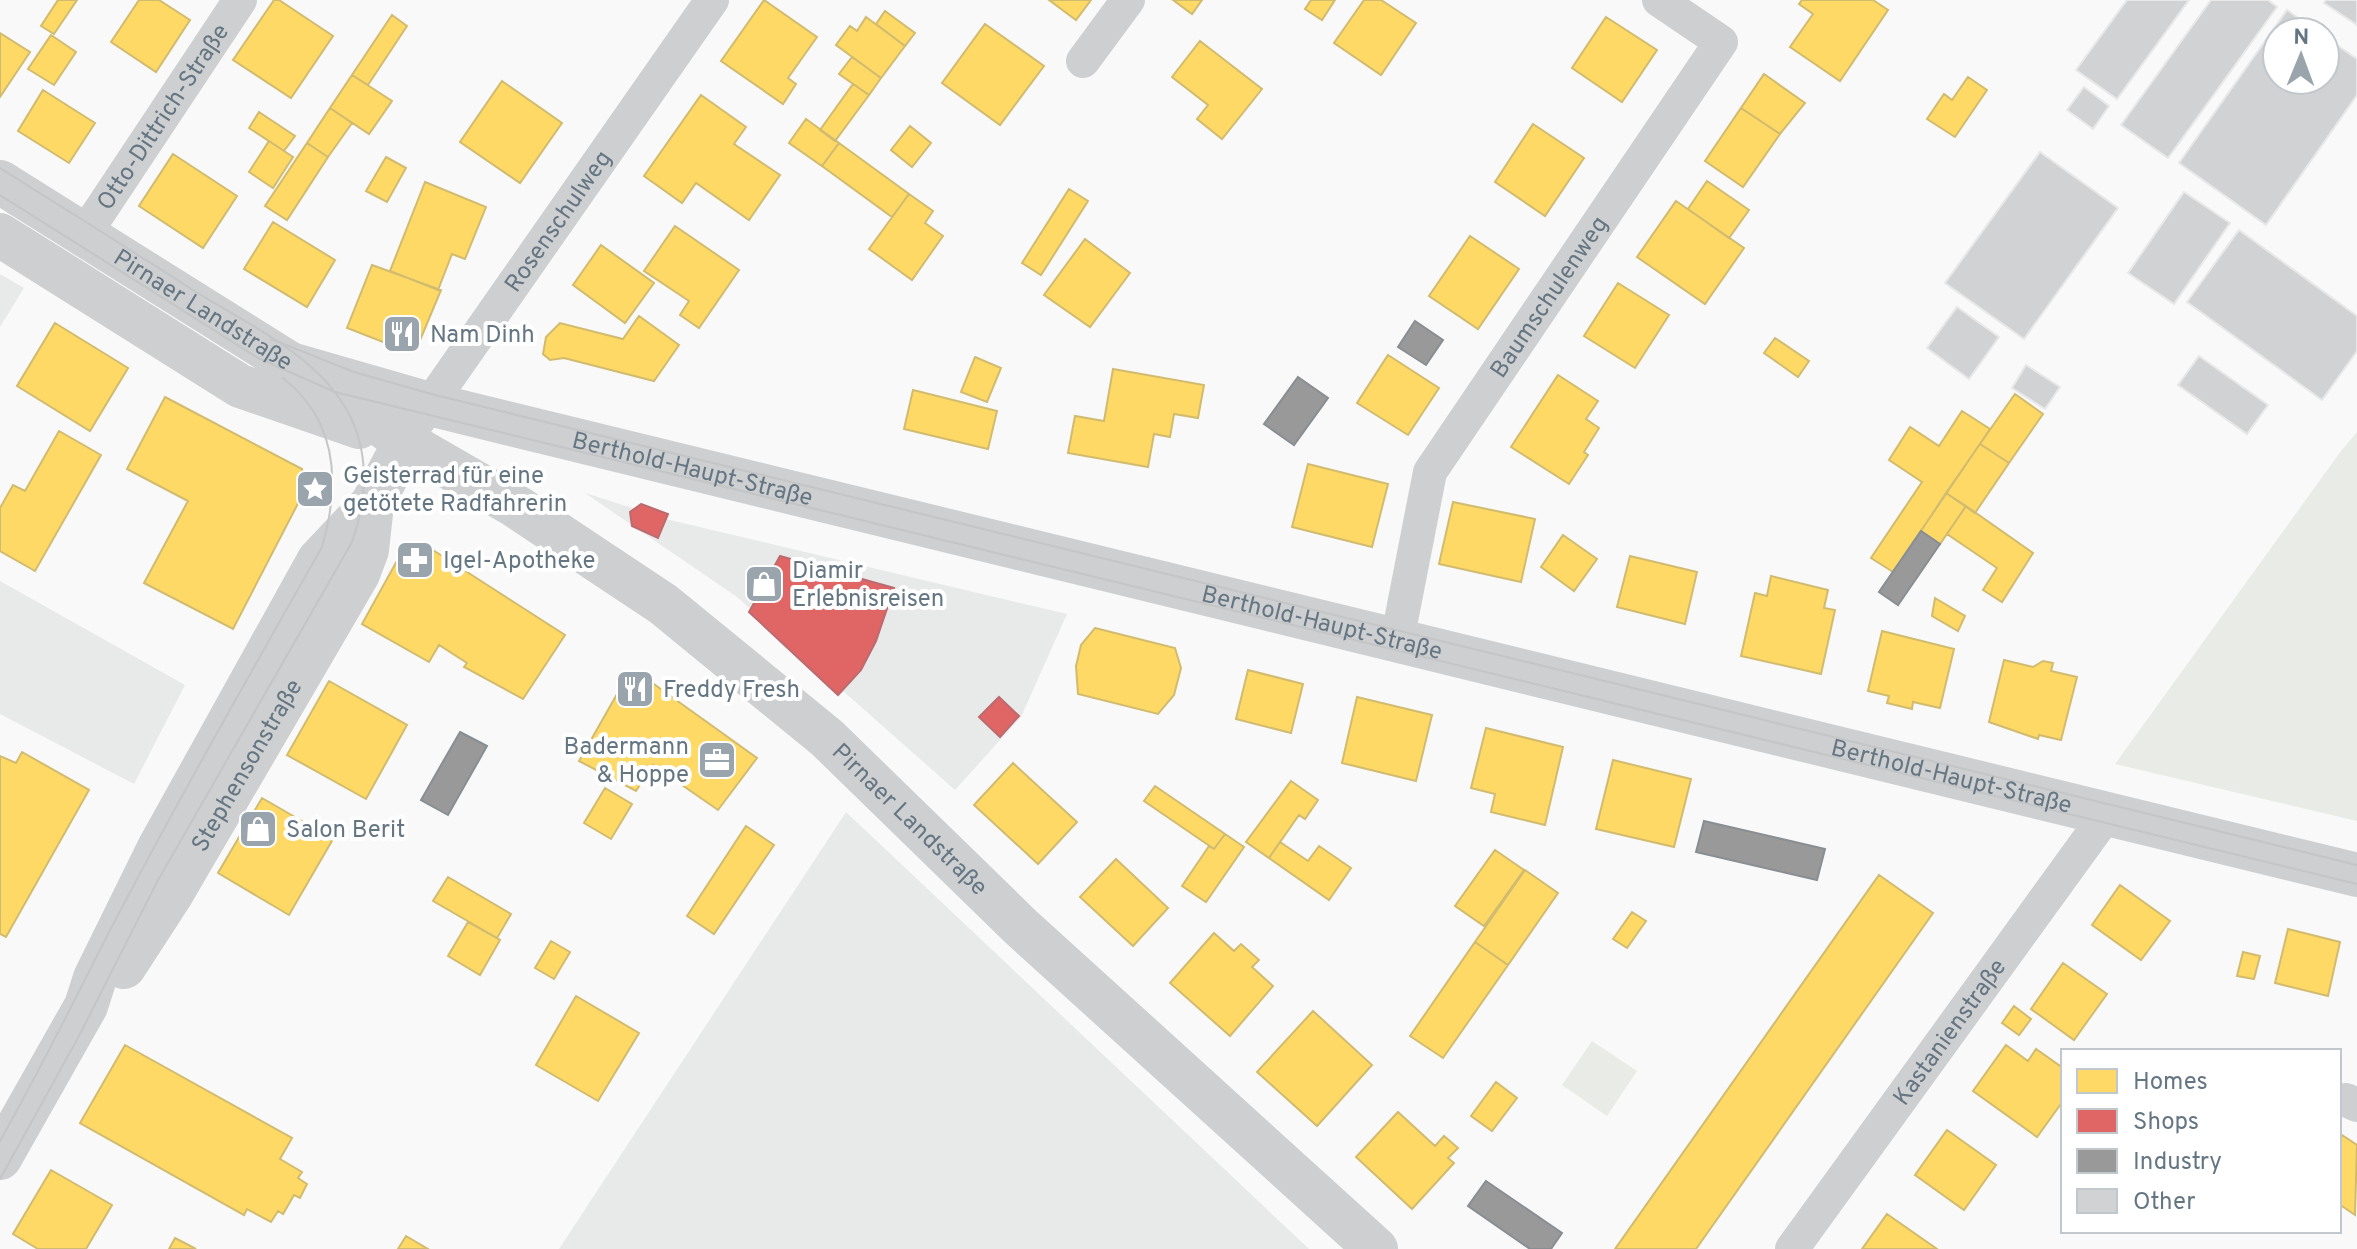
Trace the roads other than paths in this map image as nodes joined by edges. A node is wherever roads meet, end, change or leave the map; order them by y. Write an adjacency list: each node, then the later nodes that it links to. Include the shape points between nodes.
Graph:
1 (240, 0): 8 (street, Otto-Dittrich-Straße)
2 (712, 0): 10 (street, Rosenschulweg)
3 (1128, 0): 5 (street)
4 (1659, 0): 12 (street, Baumschulenweg, via 1721,42 1430,472)
5 (1083, 61)
6 (0, 182): 8 (street, Pirnaer Landstraße)
7 (0, 235): 11 (street, Pirnaer Landstraße, via 240,386)
8 (84, 235): 9 (street, Pirnaer Landstraße)
9 (290, 364): 10 (street, Berthold-Haupt-Straße); 11 (street, Pirnaer Landstraße)
10 (429, 404): 11 (street, Rosenschulweg); 12 (street, Berthold-Haupt-Straße)
11 (405, 442): 15 (street, Stephensonstraße, via 372,504 319,560 143,877 86,1006); 16 (street, Pirnaer Landstraße, via 514,505 663,604 827,738 1021,927)
12 (1397, 641): 13 (street, Berthold-Haupt-Straße)
13 (2107, 814): 14 (street, Berthold-Haupt-Straße); 17 (street, Kastanienstraße)
14 (2357, 875)
15 (0, 1158)
16 (1376, 1249)
17 (1792, 1249)

